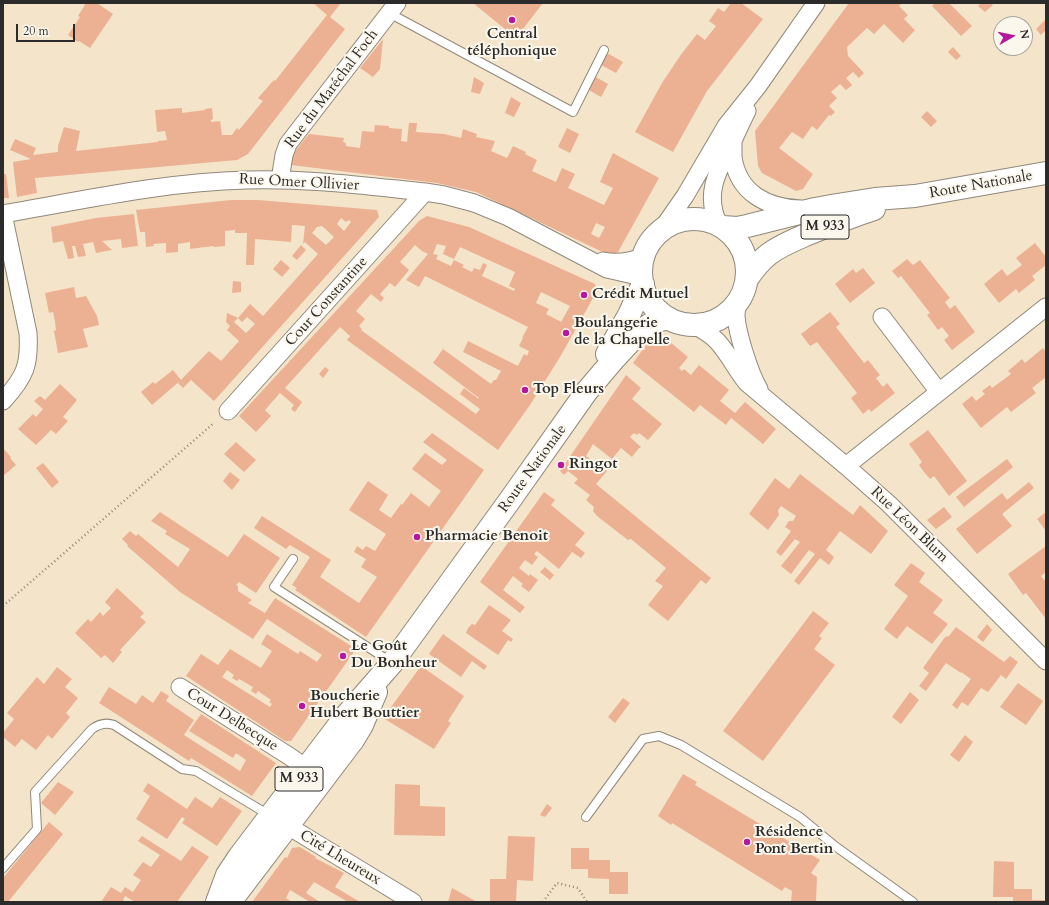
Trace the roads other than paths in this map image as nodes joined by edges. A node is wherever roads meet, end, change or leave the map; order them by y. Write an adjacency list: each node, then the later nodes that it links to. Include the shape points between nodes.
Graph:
1 (816, 3): 4 (street)
2 (393, 8): 3 (lane, via 573,112); 7 (street, Rue du Maréchal Foch, via 288,144)
3 (604, 50)
4 (758, 86): 5 (street); 13 (street, via 726,126 685,196)
5 (733, 141): 10 (street, Route Nationale, via 737,171 751,192 775,206); 12 (street, via 713,186 715,215)
6 (1046, 173): 9 (main road, Route Nationale / M 933)
7 (280, 180): 8 (street, Rue Omer Ollivier); 11 (street, Rue Omer Ollivier, via 173,185)
8 (425, 192): 14 (street, Rue Omer Ollivier, via 458,198 489,209 584,257 616,263 629,261); 25 (street, Cour Constantine)
9 (916, 196): 10 (main road, Route Nationale / M 933, via 862,201); 15 (main road, Route Nationale / M 933, via 858,214 779,247 755,267)
10 (816, 209): 12 (main road, Route Nationale / M 933, via 737,228)
11 (3, 214): 24 (street, via 29,347 25,371)
12 (721, 226): 13 (main road, via 706,220 692,219 678,221); 15 (main road, via 735,238 744,252)
13 (662, 229): 14 (main road, via 650,243)
14 (643, 272): 19 (main road, via 649,299 659,312); 21 (main road, Route Nationale / M 933, via 629,315)
15 (747, 279): 16 (main road)
16 (737, 303): 20 (main road, via 718,319); 23 (street, Rue Léon Blum, via 736,316 741,339 755,382)
17 (1046, 307): 22 (street)
18 (882, 317): 22 (street)
19 (668, 318): 20 (main road); 21 (main road, Route Nationale / M 933, via 654,322 640,331)
20 (693, 325): 23 (street, Rue Léon Blum, via 717,341 742,378)
21 (587, 391): 29 (main road, Route Nationale / M 933)
22 (939, 392): 26 (street)
23 (764, 397): 26 (street, Rue Léon Blum)
24 (3, 401)
25 (228, 411)
26 (846, 466): 28 (street, Rue Léon Blum, via 889,504)
27 (294, 559): 29 (lane, via 274,587)
28 (1046, 661)
29 (392, 663): 31 (main road, Route Nationale / M 933, via 353,740)
30 (180, 687): 31 (street, Cour Delbecque)
31 (315, 774): 33 (main road, Route Nationale / M 933)
32 (586, 817): 38 (lane, via 643,739 659,736 681,745 800,817 835,846)
33 (279, 821): 34 (lane, via 196,771 182,769 114,725 100,724 92,729 35,792 37,829); 35 (main road, Route Nationale / M 933, via 232,866); 36 (main road, Route Nationale / M 933); 37 (street, Cité Lheureux)
34 (3, 868)
35 (217, 902)
36 (230, 902)
37 (413, 902)
38 (913, 902)

